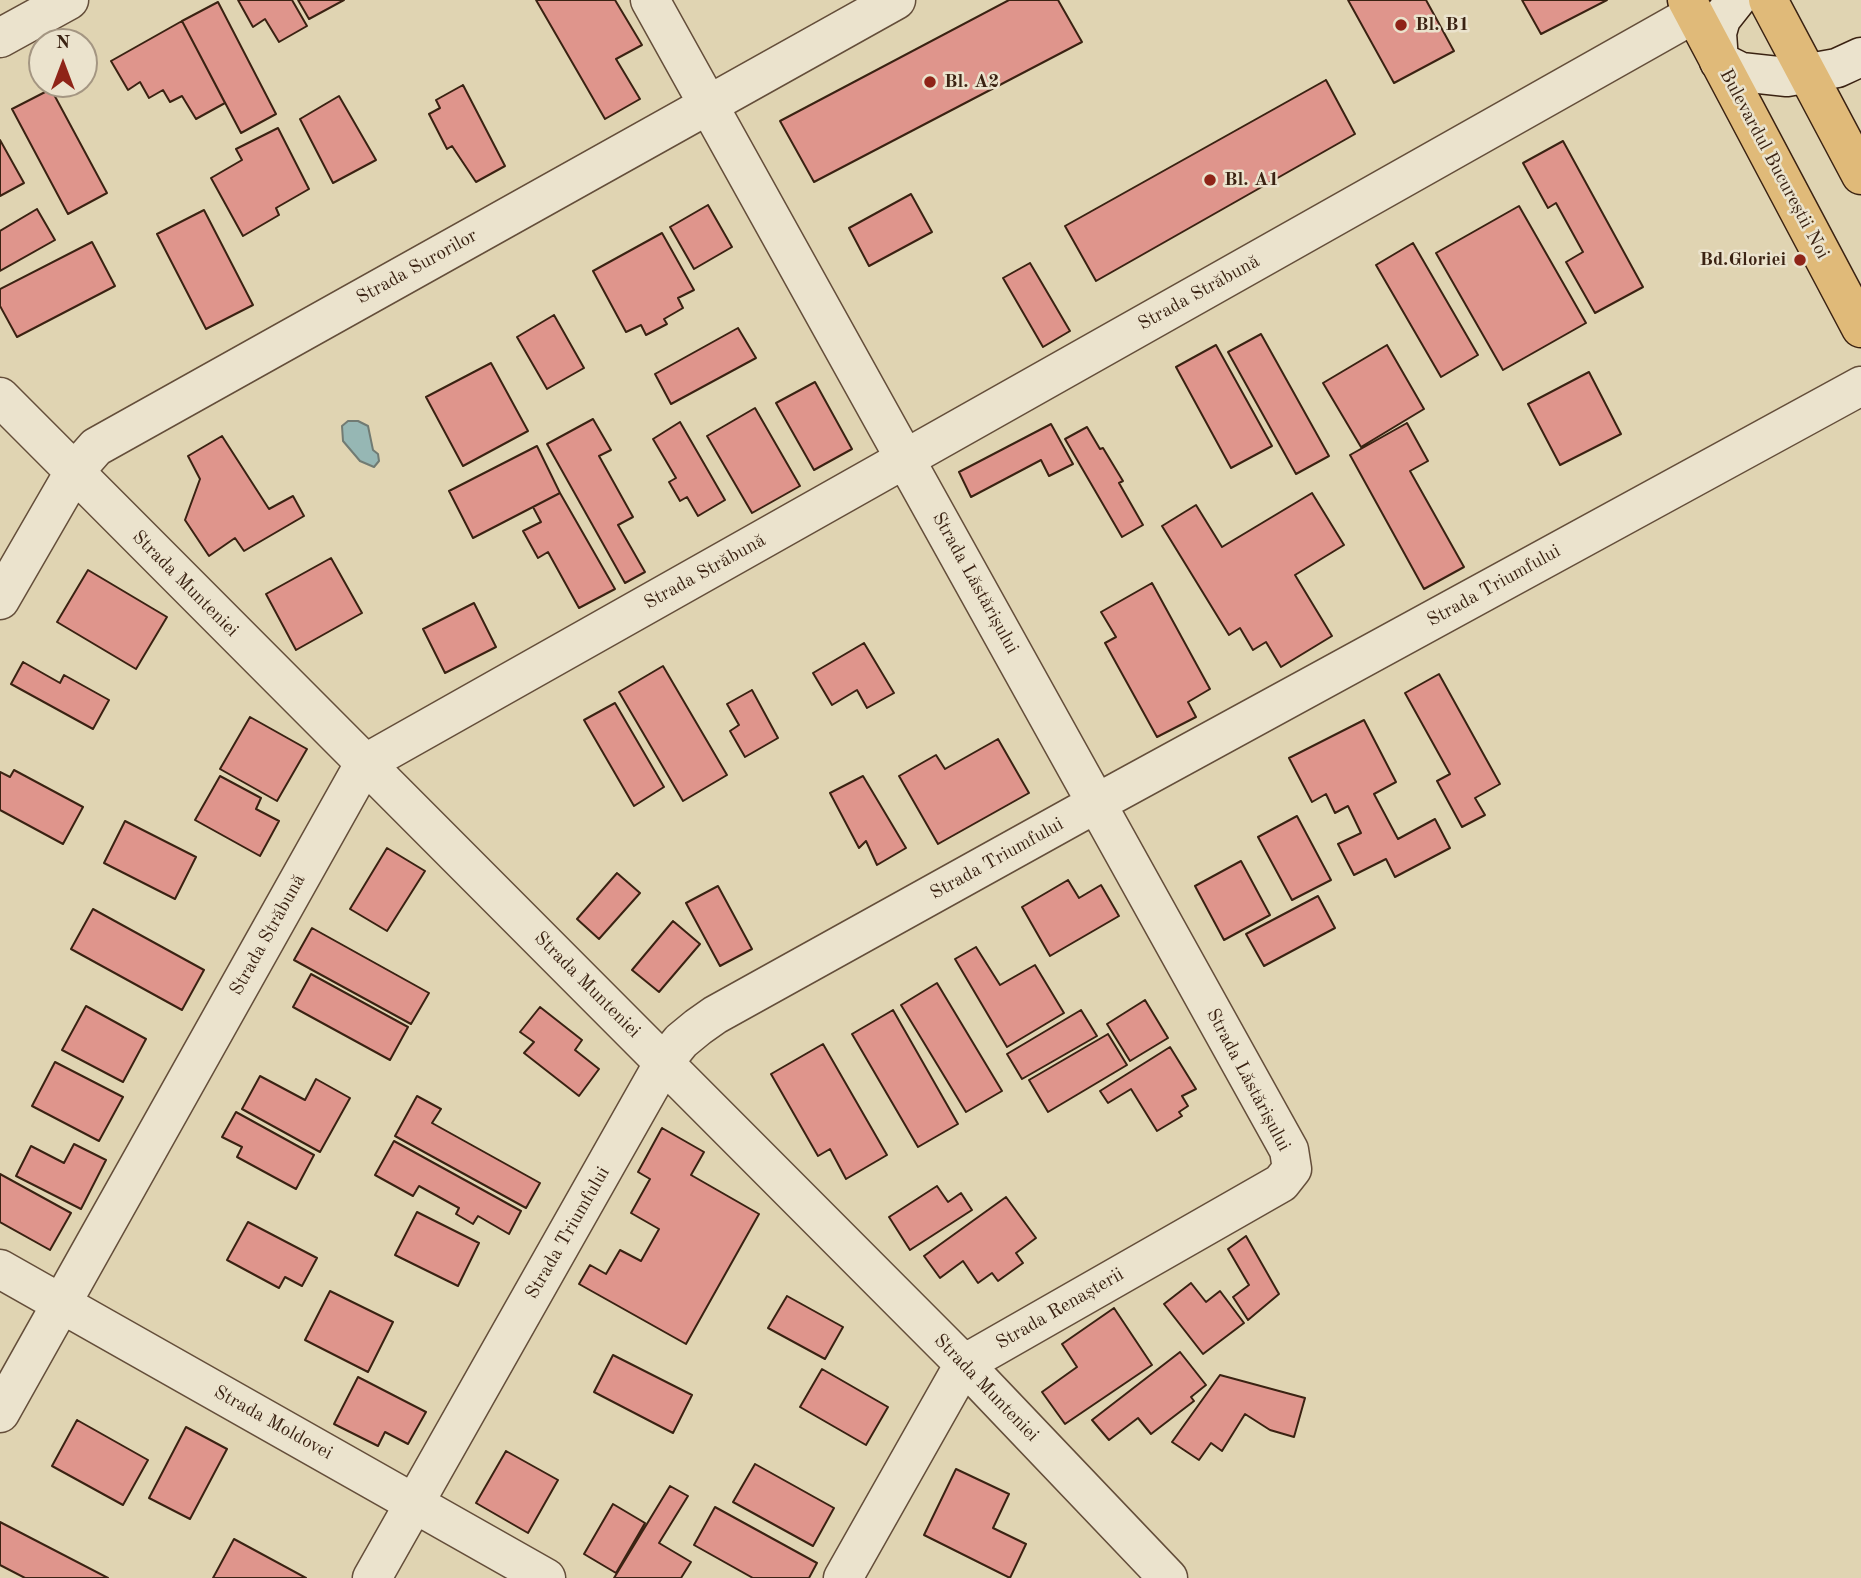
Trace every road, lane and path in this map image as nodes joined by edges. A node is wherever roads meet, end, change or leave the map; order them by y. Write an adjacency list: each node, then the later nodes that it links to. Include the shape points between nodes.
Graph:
1 (69, 0): 7 (street)
2 (650, 0): 11 (street, Strada Lăstărișului)
3 (896, 0): 11 (street, Strada Surorilor)
4 (1736, 0): 9 (street, via 1721,19 1717,33)
5 (1768, 0): 10 (main road)
6 (1691, 7): 9 (main road, Bulevardul Bucureștii Noi); 16 (street, Strada Străbună)
7 (0, 38)
8 (1861, 57): 10 (street)
9 (1719, 61): 10 (street, via 1741,72 1769,77); 13 (main road, Bulevardul Bucureștii Noi)
10 (1807, 74): 12 (main road)
11 (708, 104): 16 (street, Strada Lăstărișului); 17 (street, Strada Surorilor, via 96,447)
12 (1861, 175)
13 (1861, 328)
14 (1861, 386): 20 (street, Strada Triumfului)
15 (0, 397): 17 (street, Strada Munteniei)
16 (906, 459): 19 (street, Strada Străbună); 20 (street, Strada Lăstărișului)
17 (74, 472): 18 (street, Strada Surorilor); 19 (street, Strada Munteniei)
18 (0, 600)
19 (364, 764): 21 (street, Strada Munteniei); 24 (street, Strada Străbună)
20 (1097, 803): 21 (street, Strada Triumfului, via 715,1015 681,1041); 22 (street, Strada Lăstărișului, via 1289,1150)
21 (664, 1062): 25 (street, Strada Munteniei); 27 (street, Strada Triumfului)
22 (1292, 1169): 25 (street, Strada Renașterii, via 1281,1183)
23 (0, 1269): 24 (street, Strada Moldovei)
24 (62, 1304): 26 (street, Strada Străbună); 27 (street, Strada Moldovei)
25 (964, 1364): 30 (street); 31 (street, Strada Munteniei)
26 (0, 1413)
27 (415, 1503): 28 (street, Strada Triumfului); 29 (street, Strada Moldovei)
28 (372, 1578)
29 (545, 1578)
30 (843, 1578)
31 (1168, 1578)

